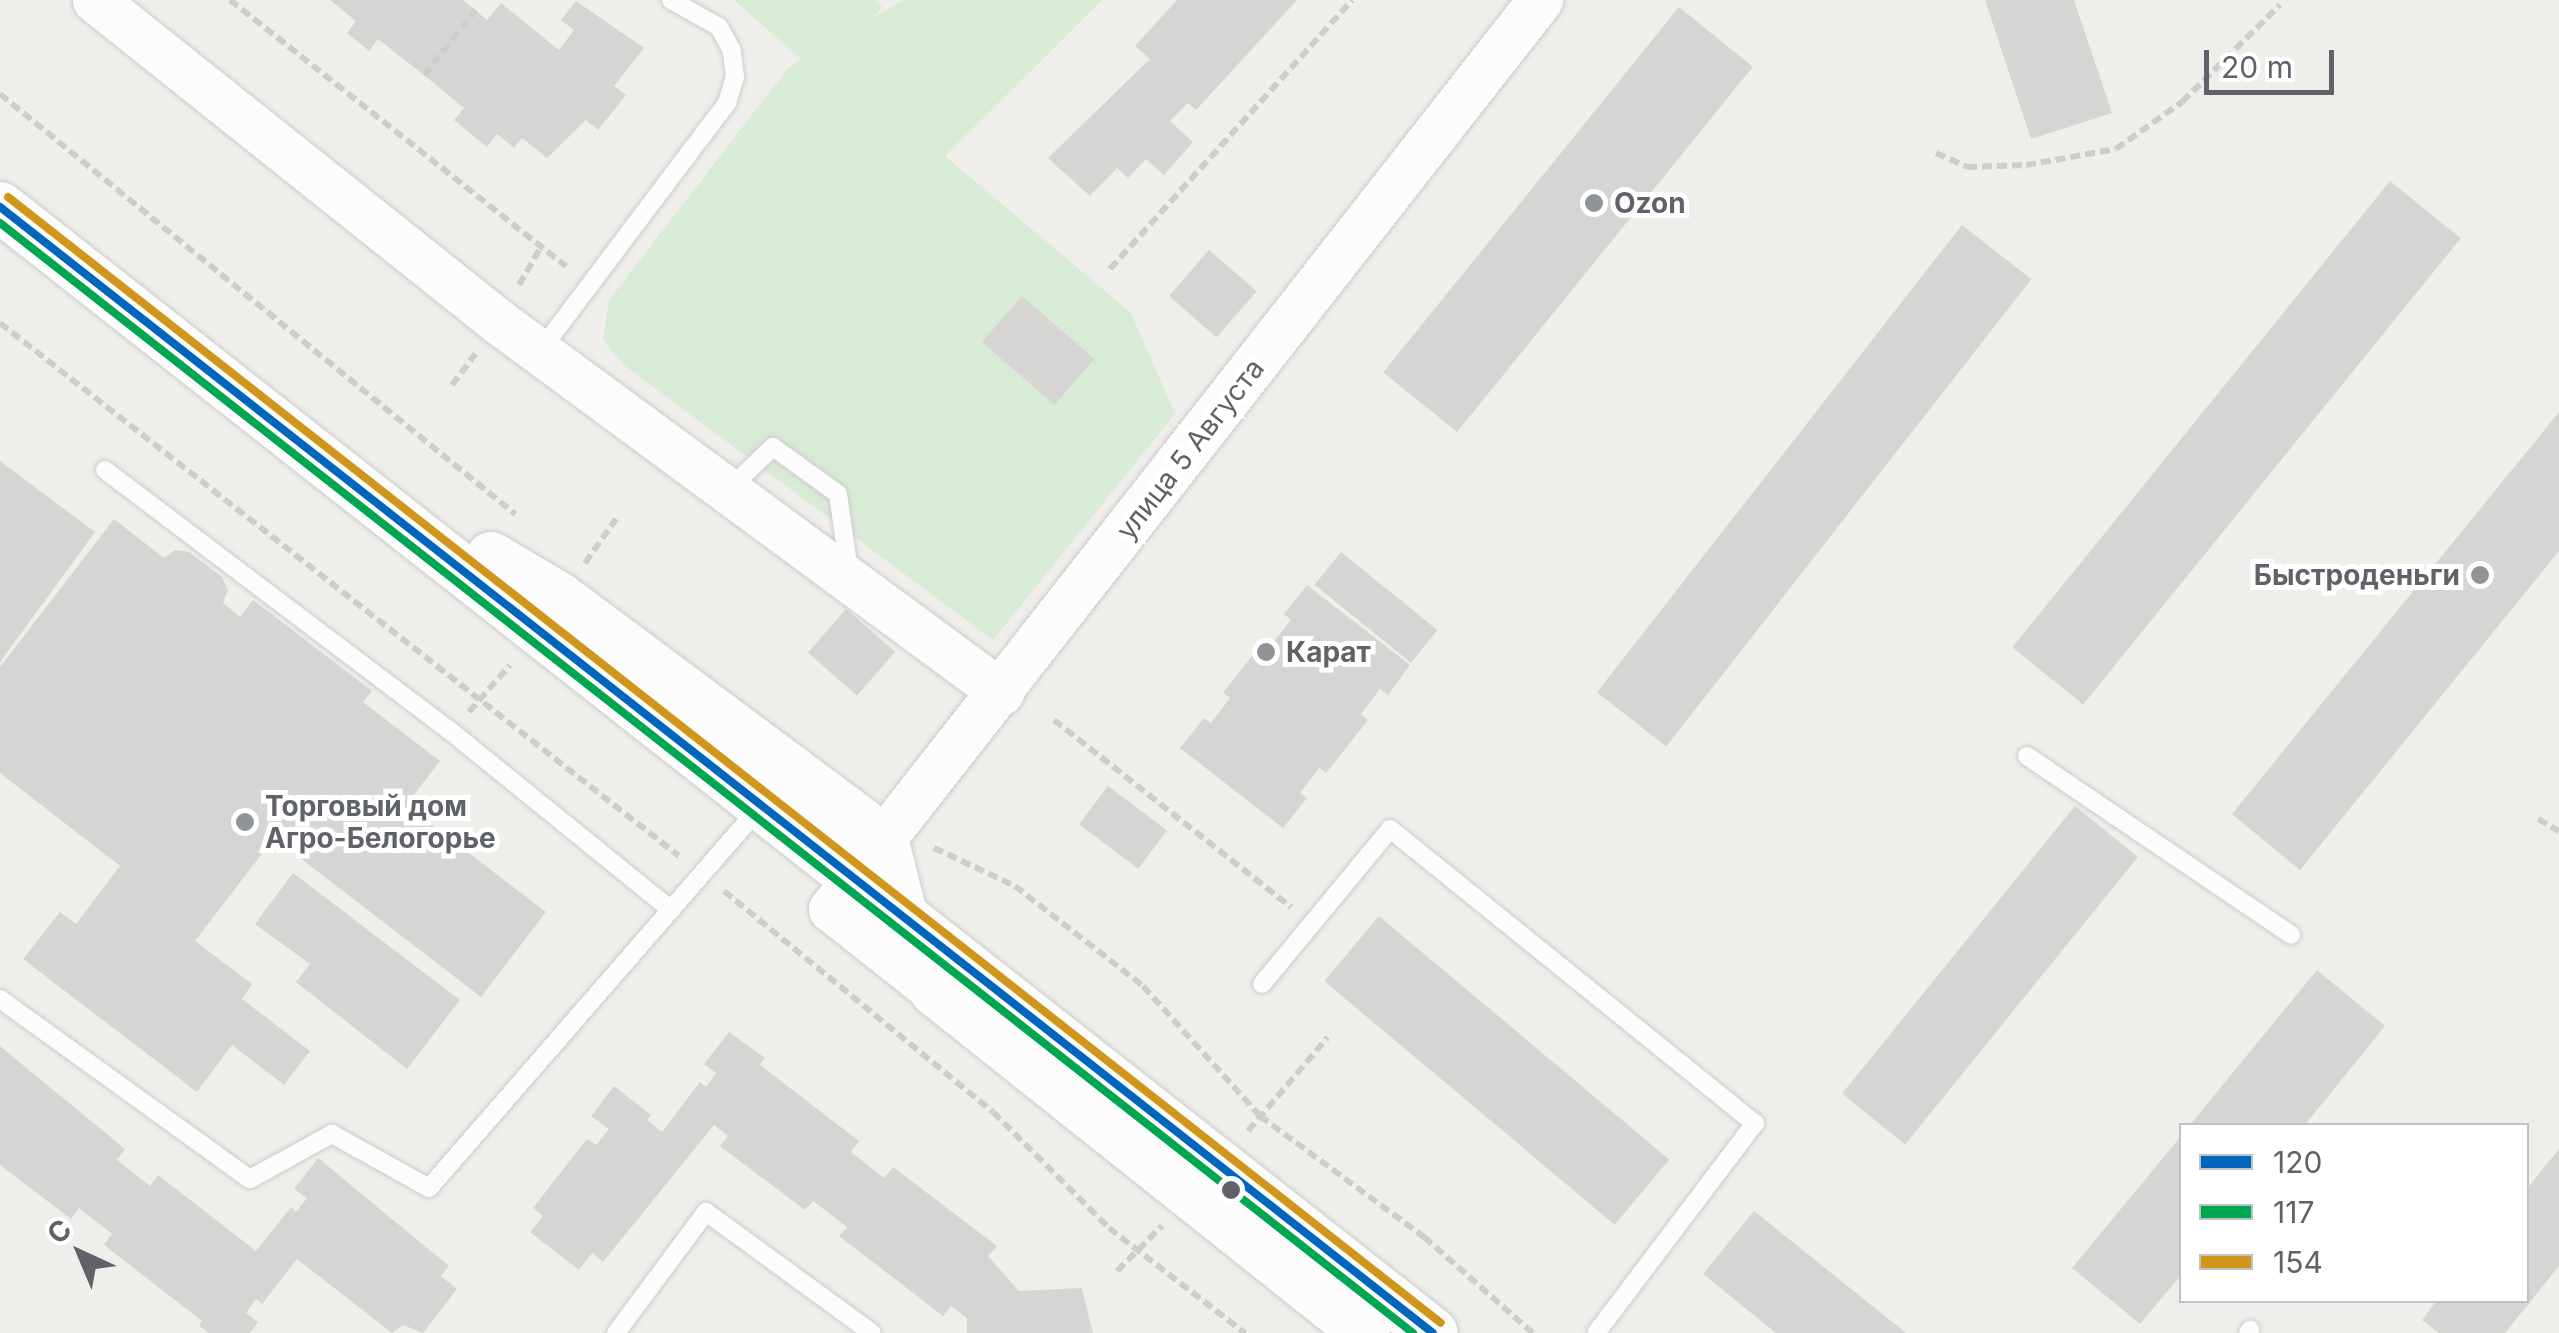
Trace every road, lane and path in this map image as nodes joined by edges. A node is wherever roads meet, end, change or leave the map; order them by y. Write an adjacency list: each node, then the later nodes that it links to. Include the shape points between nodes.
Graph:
1 (95, 0): 14 (street)
2 (230, 0): 12 (path)
3 (671, 0): 12 (lane, via 719,27 732,51 731,90)
4 (1352, 0): 11 (path)
5 (1540, 0): 19 (street, улица 5 Августа)
6 (2280, 4): 9 (path, via 2182,102 2116,149 2026,165 1967,167)
7 (476, 10): 8 (path)
8 (424, 76)
9 (1936, 154)
10 (0, 206): 15 (main road)
11 (1110, 269)
12 (586, 282): 14 (lane)
13 (0, 323): 26 (path)
14 (540, 351): 17 (street)
15 (323, 458): 22 (main road); 25 (main road, via 560,598)
16 (105, 470): 27 (lane, via 449,730)
17 (724, 494): 18 (street); 18 (lane, via 773,447 838,494)
18 (851, 586): 19 (street)
19 (1001, 692): 25 (street, улица 5 Августа)
20 (1054, 720): 29 (path)
21 (2027, 756): 30 (lane)
22 (765, 802): 25 (main road); 26 (lane)
23 (2538, 820): 24 (path)
24 (2559, 831)
25 (870, 859): 28 (main road); 32 (street, улица 5 Августа, via 831,909)
26 (702, 874): 27 (lane); 36 (path, via 993,1112 1109,1228)
27 (671, 910): 33 (lane, via 429,1188 332,1134 250,1179)
28 (901, 910): 32 (main road); 38 (main road)
29 (1312, 923): 31 (lane); 39 (lane, via 1390,829 1756,1122)
30 (2291, 935)
31 (1262, 984)
32 (935, 991): 37 (main road)
33 (0, 999)
34 (616, 1333): 35 (lane, via 706,1212)
35 (872, 1333)
36 (1245, 1333)
37 (1365, 1333)
38 (1432, 1333)
39 (1596, 1333)

